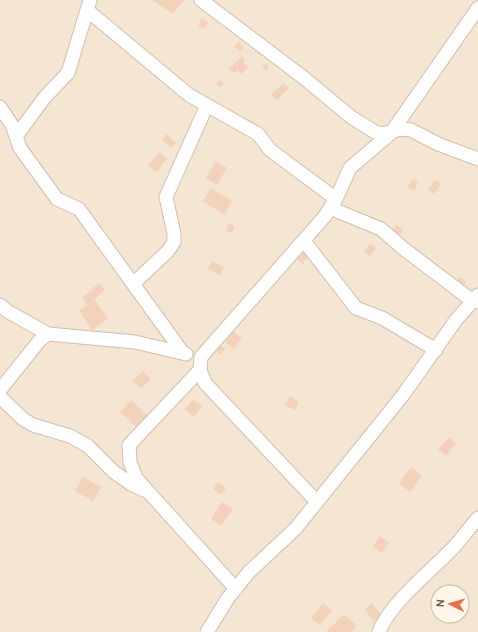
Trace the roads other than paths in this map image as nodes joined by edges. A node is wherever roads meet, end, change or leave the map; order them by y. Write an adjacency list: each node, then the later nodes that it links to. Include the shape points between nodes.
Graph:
1 (201, 0): 6 (street, via 351,117 374,132)
2 (88, 5): 4 (street, via 189,95); 7 (street, via 68,73 45,97)
3 (478, 8): 6 (street)
4 (207, 105): 9 (street, via 258,134 270,150); 11 (street, via 166,197 174,242)
5 (0, 107): 7 (street)
6 (391, 133): 8 (street, via 402,129 411,130 438,144); 9 (street, via 350,168)
7 (17, 135): 11 (street, via 20,148 57,198 79,209)
8 (478, 159)
9 (333, 203): 10 (street); 12 (street, via 381,229 466,296)
10 (304, 241): 15 (street, via 356,308 382,318); 17 (street)
11 (133, 284): 16 (street)
12 (477, 299): 15 (street, via 456,320)
13 (0, 305): 14 (street)
14 (48, 334): 16 (street, via 135,342); 18 (street, via 40,340)
15 (436, 350): 21 (street)
16 (183, 353): 17 (street)
17 (200, 364): 20 (street, via 129,445 130,462 136,478); 21 (street, via 205,383)
18 (0, 390)
19 (0, 397): 20 (street, via 23,419 33,425 70,436 88,446 114,472 131,484)
20 (148, 491): 23 (street)
21 (317, 502): 23 (street, via 296,528 249,572)
22 (478, 518): 25 (street, via 454,548 397,605)
23 (236, 589): 24 (street)
24 (207, 632)
25 (379, 632)

